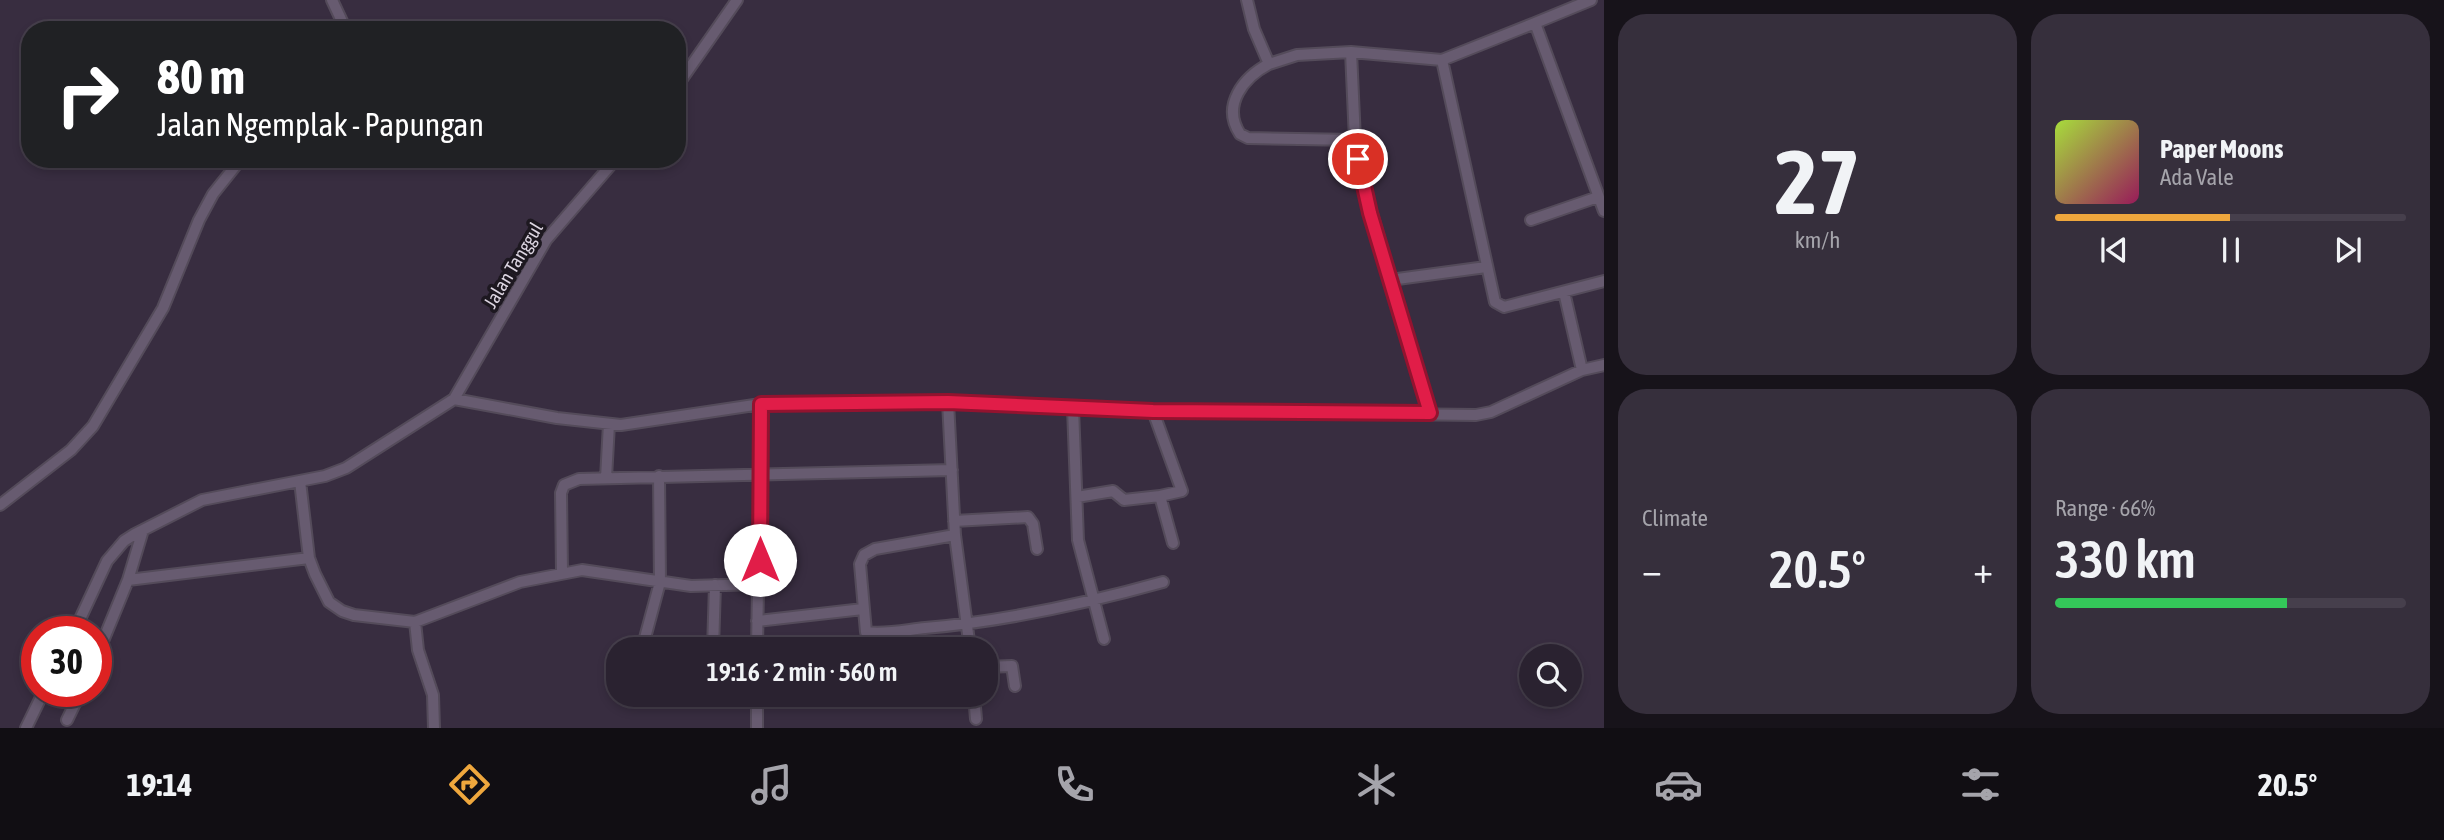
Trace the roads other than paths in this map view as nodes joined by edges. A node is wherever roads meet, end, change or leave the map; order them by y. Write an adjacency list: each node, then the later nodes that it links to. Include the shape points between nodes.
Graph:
1 (332, 0): 5 (street)
2 (737, 0): 10 (street)
3 (1247, 0): 9 (street)
4 (1591, 0): 6 (street)
5 (342, 21)
6 (1535, 23): 8 (street); 14 (street)
7 (1351, 52): 8 (street); 9 (street, via 1297,55); 11 (street)
8 (1441, 60): 17 (street)
9 (1269, 64): 11 (street, via 1242,84 1233,116 1240,134 1248,138)
10 (686, 73)
11 (1355, 140): 18 (street)
12 (234, 168): 37 (street, via 213,194 163,308 93,426 71,450)
13 (608, 168): 23 (street, Jalan Tanggul, via 546,240)
14 (1598, 197): 15 (street); 16 (street)
15 (1604, 211)
16 (1531, 220)
17 (1486, 267): 18 (street); 20 (street, via 1492,297 1504,307)
18 (1390, 280): 28 (street)
19 (1604, 281): 20 (street)
20 (1564, 292): 22 (street)
21 (1604, 365): 22 (street)
22 (1582, 370): 28 (street, via 1484,415)
23 (454, 399): 29 (street); 34 (street, via 346,468)
24 (948, 402): 25 (street); 26 (street); 30 (street)
25 (761, 404): 29 (street); 31 (street)
26 (1073, 408): 27 (street); 36 (street)
27 (1153, 411): 28 (street); 35 (street, via 1182,491)
28 (1430, 413)
29 (609, 424): 33 (street)
30 (952, 470): 31 (street); 38 (street)
31 (761, 472): 32 (street); 48 (street)
32 (659, 476): 33 (street); 46 (street)
33 (606, 478): 44 (street, via 564,485)
34 (300, 481): 39 (street, via 202,500); 43 (street)
35 (1160, 496): 36 (street, via 1124,500 1113,491); 41 (street)
36 (1077, 497): 50 (street, via 1080,550)
37 (0, 505)
38 (954, 521): 40 (street); 42 (street, via 1028,517)
39 (139, 532): 45 (street); 52 (street, via 107,561)
40 (955, 535): 51 (street, via 864,555 860,564); 56 (street)
41 (1173, 543)
42 (1037, 549)
43 (309, 558): 45 (street); 55 (street, via 324,593 342,611)
44 (562, 572): 46 (street, via 582,570); 55 (street, via 520,582)
45 (128, 580): 53 (street)
46 (660, 582): 49 (street); 57 (street)
47 (1163, 582): 50 (street)
48 (760, 584): 49 (street); 54 (street)
49 (715, 585): 58 (street)
50 (1093, 602): 56 (street); 61 (street)
51 (863, 609): 54 (street); 56 (street, via 863,628 872,633)
52 (81, 616)
53 (112, 619)
54 (757, 621): 59 (street)
55 (415, 622): 71 (street, via 418,650 433,695)
56 (967, 624): 60 (street)
57 (645, 637)
58 (713, 637)
59 (757, 637)
60 (969, 637)
61 (1104, 639)
62 (998, 667): 63 (street, via 1012,666)
63 (1015, 686)
64 (36, 707): 70 (street)
65 (73, 707): 69 (street)
66 (757, 707): 72 (street)
67 (975, 707): 68 (street)
68 (976, 719)
69 (67, 720)
70 (26, 728)
71 (434, 728)
72 (757, 728)

